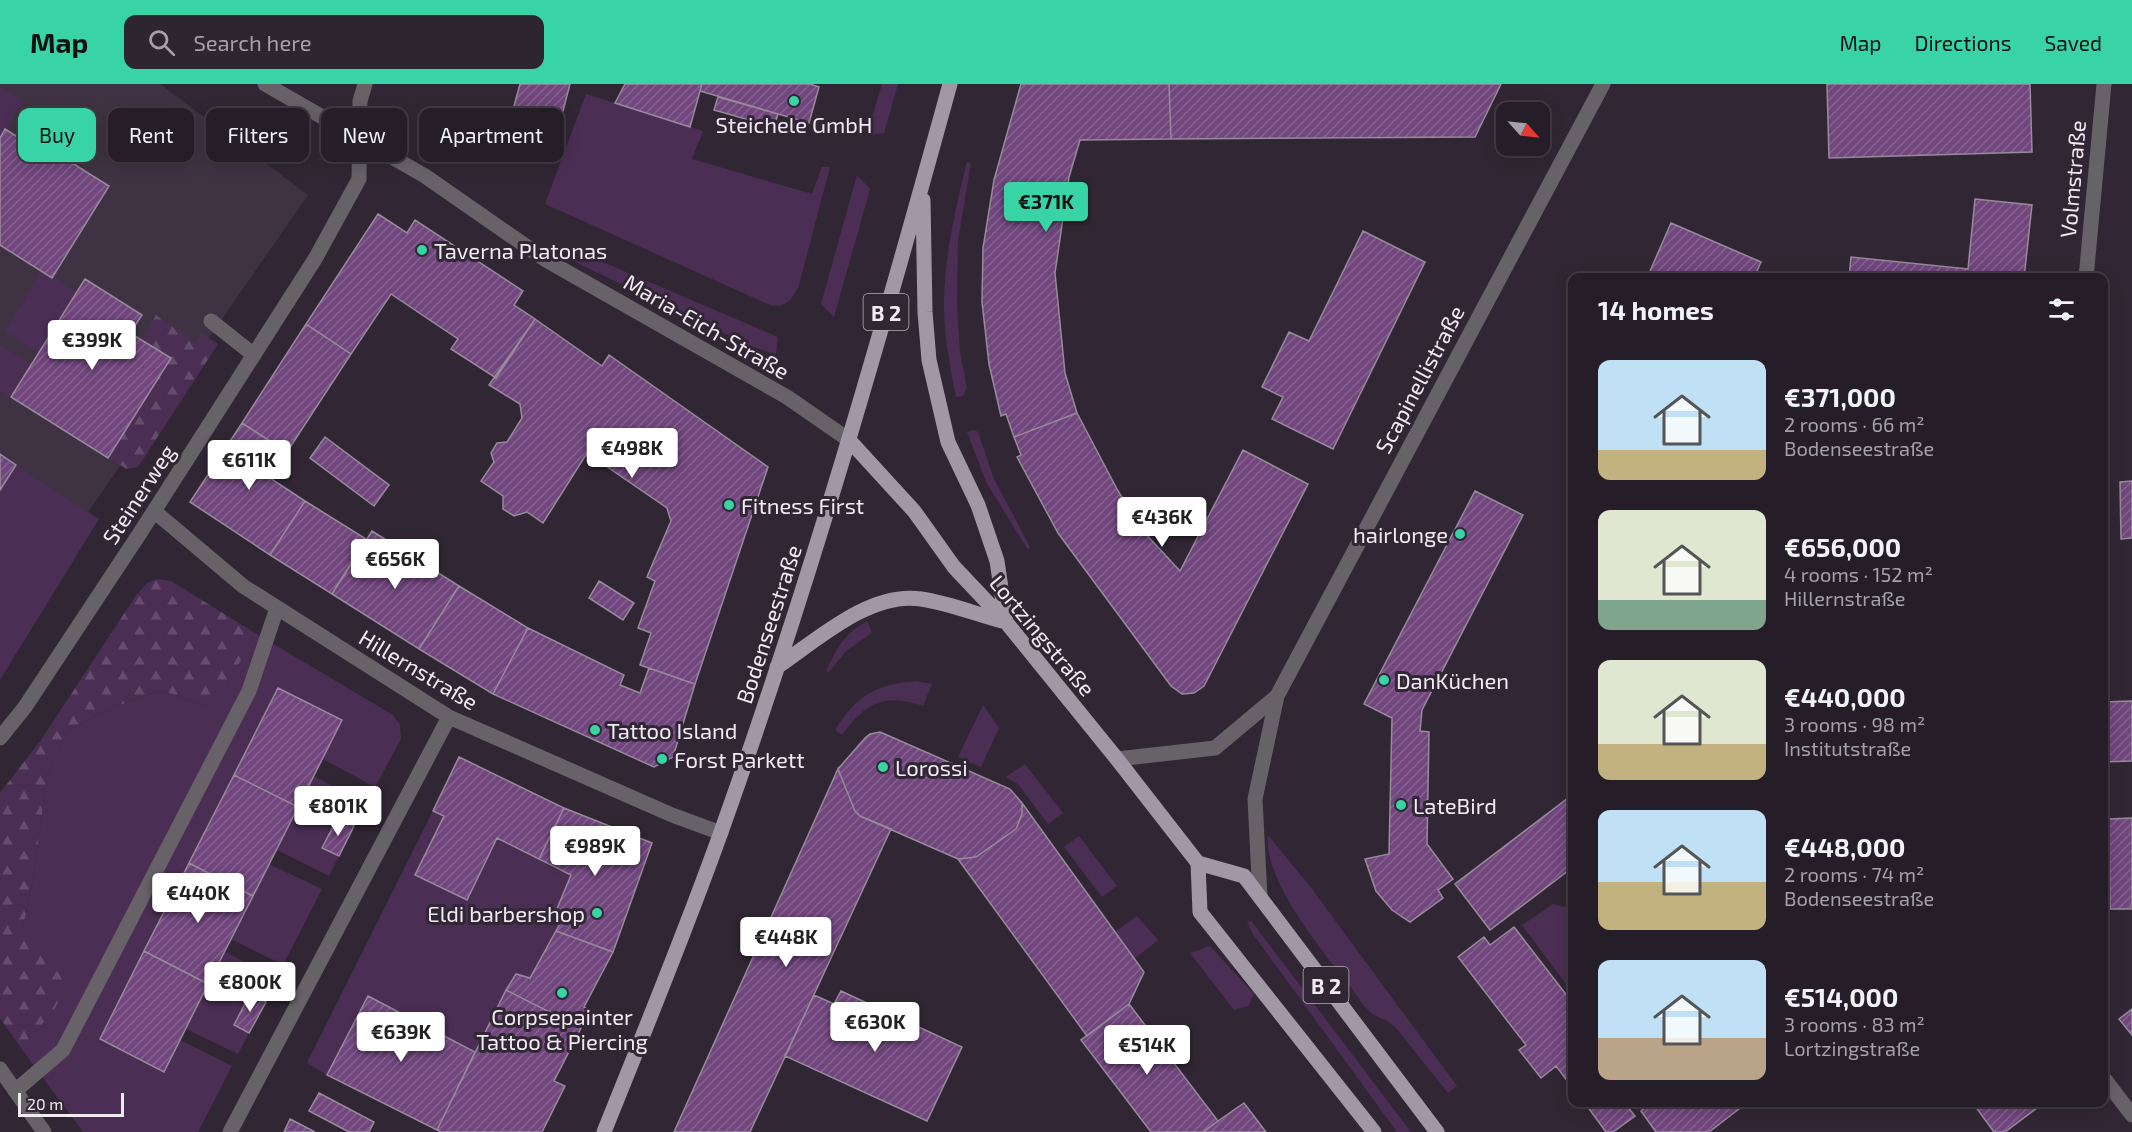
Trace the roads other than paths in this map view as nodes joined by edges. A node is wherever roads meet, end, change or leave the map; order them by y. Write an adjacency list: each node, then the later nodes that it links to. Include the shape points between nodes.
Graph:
1 (265, 84): 7 (street, Maria-Eich-Straße)
2 (365, 84): 6 (street, Steinerweg)
3 (950, 84): 10 (main road, Bodenseestraße / B 2)
4 (1603, 84): 19 (street, Scapinellistraße)
5 (2104, 84): 11 (street, Volmstraße)
6 (360, 108)
7 (321, 117)
8 (359, 162): 13 (street, Steinerweg, via 359,179 315,259)
9 (400, 162): 14 (street, Maria-Eich-Straße, via 546,260 787,397)
10 (923, 184): 14 (main road, Bodenseestraße / B 2); 17 (main road, via 925,312 930,360 948,442 978,505 997,561)
11 (2086, 273)
12 (211, 321): 13 (street)
13 (254, 355): 15 (street, Steinerweg)
14 (849, 440): 17 (main road, Lortzingstraße, via 914,512 954,567); 18 (main road, Bodenseestraße)
15 (154, 511): 16 (street, Hillernstraße, via 243,586); 21 (street, Steinerweg, via 25,707)
16 (277, 608): 20 (street, Hillernstraße); 28 (street, via 249,691 63,1050)
17 (1006, 622): 18 (main road, via 919,598 886,600 858,612); 22 (main road, Lortzingstraße)
18 (777, 667): 23 (main road, Bodenseestraße)
19 (1277, 696): 22 (street, Scapinellistraße, via 1215,748); 25 (street, Scapinellistraße, via 1255,799)
20 (449, 717): 23 (street, Hillernstraße); 31 (street)
21 (0, 738)
22 (1118, 759): 24 (main road, Lortzingstraße)
23 (721, 833): 32 (main road, Bodenseestraße)
24 (1198, 863): 25 (main road, B 2, via 1244,876); 33 (main road, B 2, via 1200,912)
25 (1260, 897): 34 (main road, B 2)
26 (0, 1069): 28 (street)
27 (2108, 1084): 29 (street)
28 (15, 1090): 30 (street)
29 (2132, 1115)
30 (44, 1132)
31 (230, 1132)
32 (604, 1132)
33 (1374, 1132)
34 (1437, 1132)

